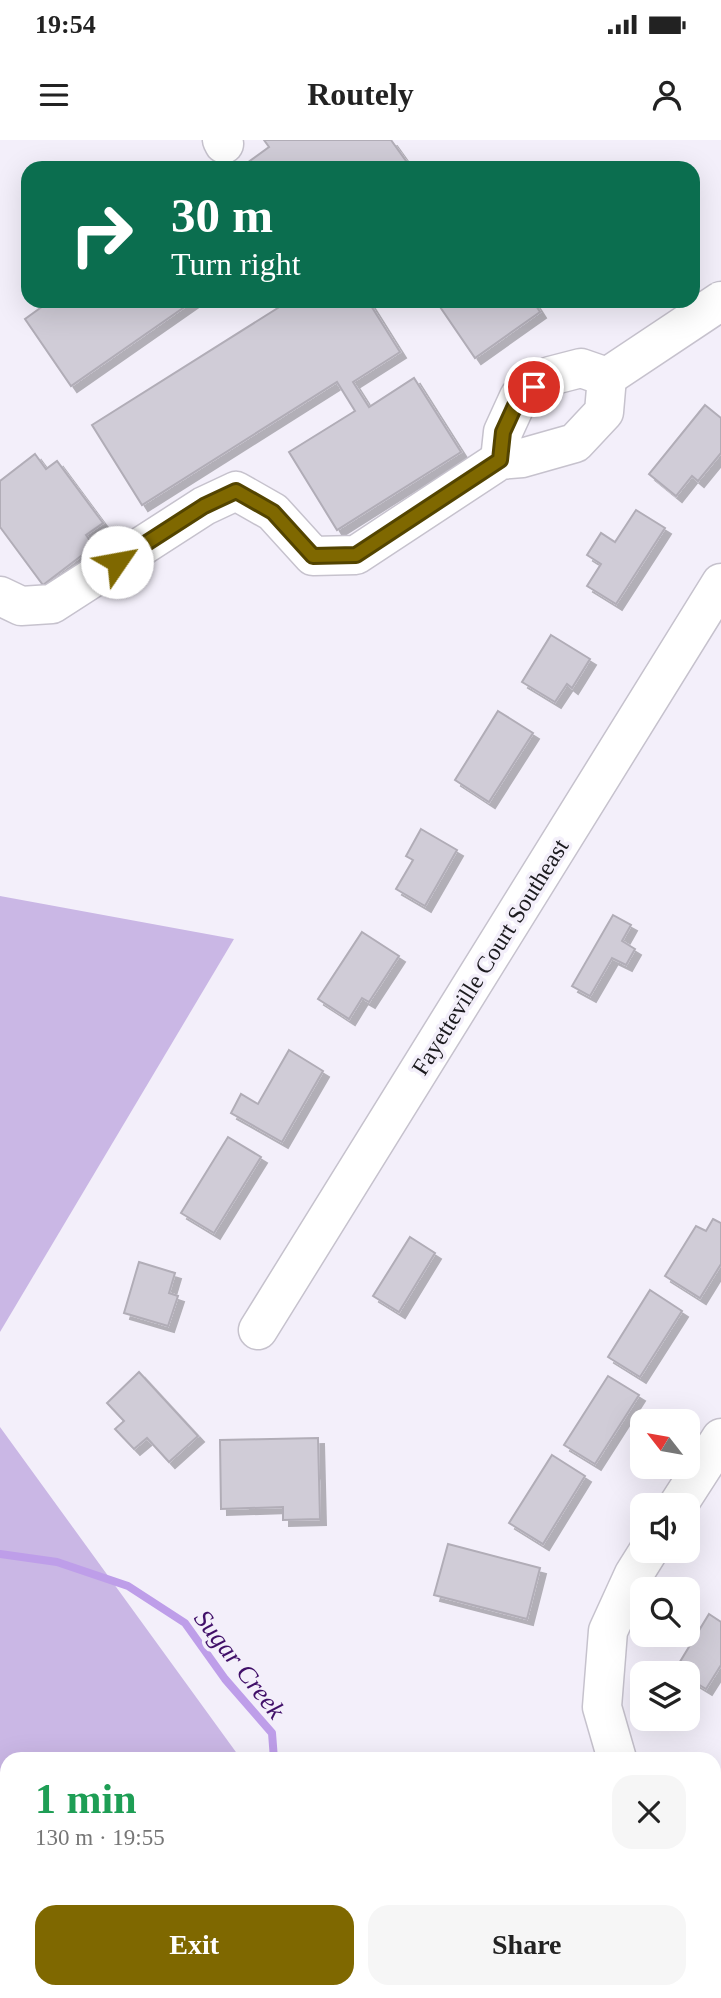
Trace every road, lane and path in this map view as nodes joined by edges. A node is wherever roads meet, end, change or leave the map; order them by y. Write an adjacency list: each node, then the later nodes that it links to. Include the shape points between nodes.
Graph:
1 (721, 301): 2 (street)
2 (607, 377): 3 (street, via 604,412 575,443); 3 (street, via 581,368 550,376 519,397 503,432)
3 (500, 460): 5 (street, via 356,555 313,556 273,512 236,491 204,506 52,604 21,606)
4 (721, 583): 6 (street, Fayetteville Court Southeast)
5 (0, 596)
6 (258, 1330)
7 (721, 1438): 8 (street)
8 (686, 1493)
9 (641, 1563): 10 (street, via 608,1631 602,1707)
10 (615, 1752)

